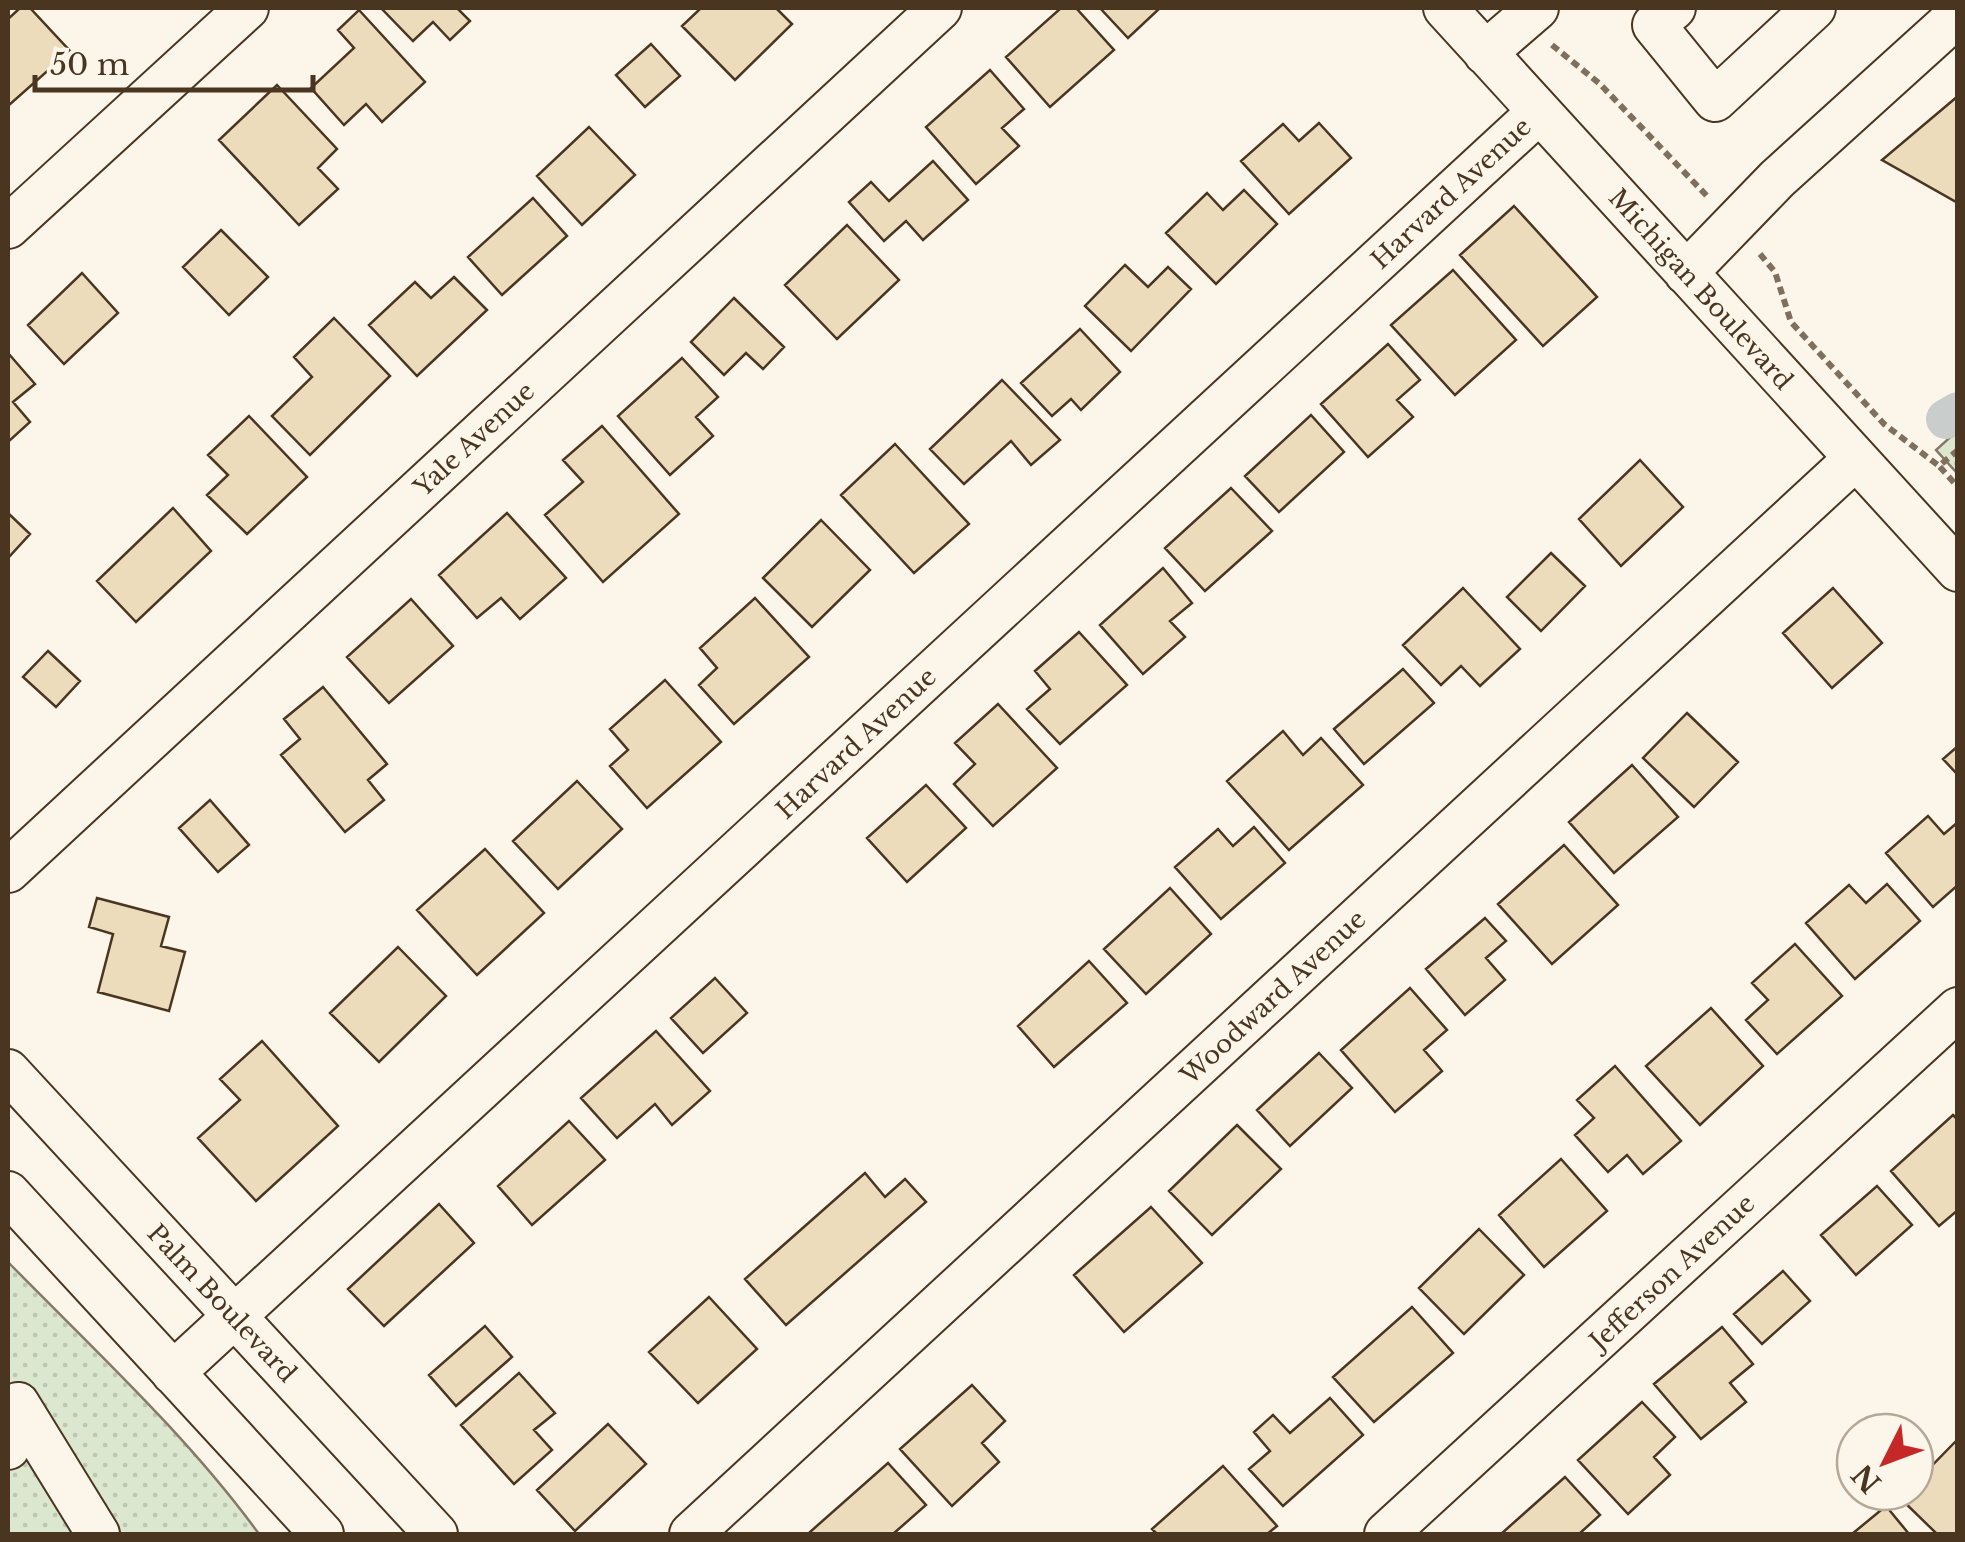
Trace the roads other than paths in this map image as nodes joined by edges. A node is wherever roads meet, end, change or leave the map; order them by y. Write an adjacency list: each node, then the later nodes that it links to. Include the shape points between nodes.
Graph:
1 (247, 8): 10 (street)
2 (940, 8): 14 (street, Yale Avenue)
3 (1445, 8): 8 (street, Michigan Boulevard)
4 (1536, 8): 8 (street)
5 (1674, 8): 6 (street, via 1654,25 1715,100)
6 (1814, 8)
7 (1958, 15): 11 (street, via 1777,179)
8 (1485, 53): 9 (street, Michigan Boulevard)
9 (1538, 112): 11 (street, Michigan Boulevard); 18 (street, Harvard Avenue)
10 (8, 227)
11 (1686, 273): 12 (street, Michigan Boulevard)
12 (1855, 458): 13 (street, Michigan Boulevard); 25 (street, Woodward Avenue)
13 (1958, 570)
14 (8, 871)
15 (1958, 1009): 26 (street, Jefferson Avenue)
16 (8, 1071): 18 (street, Palm Boulevard)
17 (8, 1193): 19 (street)
18 (234, 1316): 19 (street, Harvard Avenue); 24 (street, Palm Boulevard)
19 (173, 1373): 23 (street)
20 (11, 1389): 21 (street, via 15,1433); 22 (street)
21 (8, 1448)
22 (98, 1534)
23 (322, 1534)
24 (436, 1534)
25 (691, 1534)
26 (1386, 1534)

